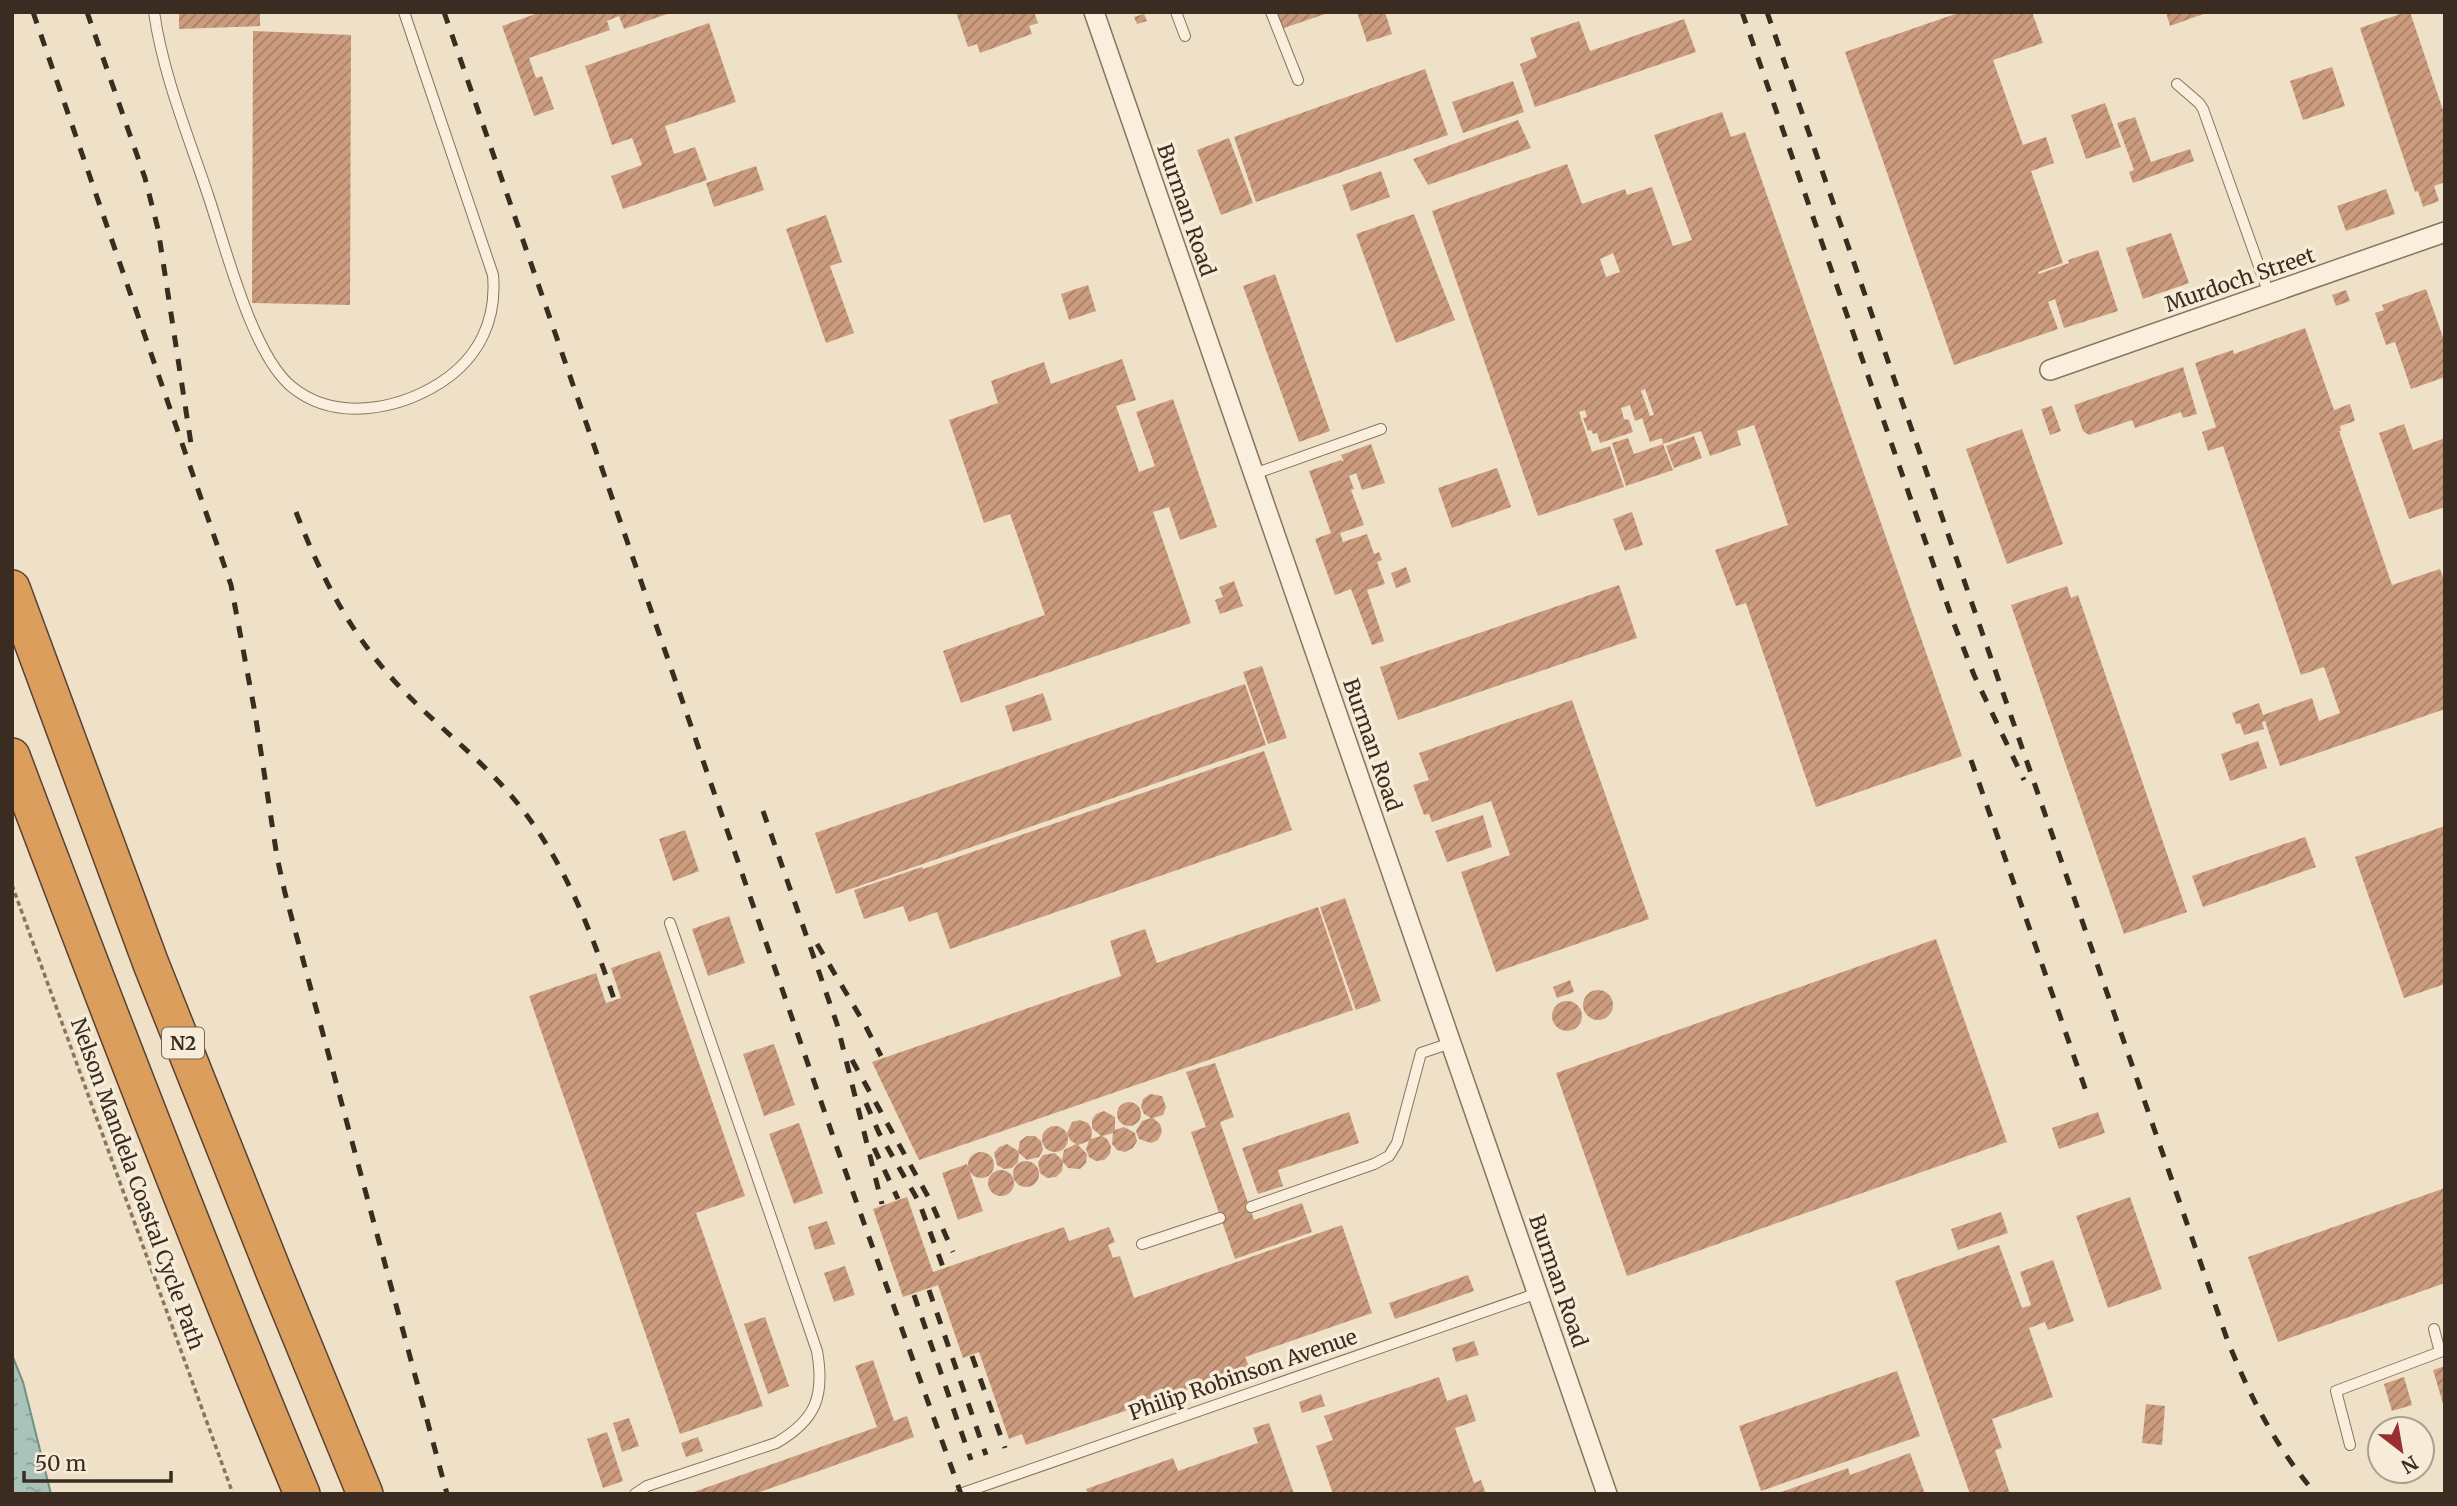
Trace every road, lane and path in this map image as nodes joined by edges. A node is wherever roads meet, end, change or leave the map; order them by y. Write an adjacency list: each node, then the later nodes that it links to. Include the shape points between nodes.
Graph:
1 (154, 12): 2 (lane, via 172,88 266,354 289,385 302,394 341,407 371,408 426,392 466,363 486,330 494,293 493,275)
2 (404, 12)
3 (1094, 12): 13 (street, Burman Road)
4 (1176, 12): 6 (lane)
5 (1271, 12): 7 (lane)
6 (1185, 36)
7 (1298, 80)
8 (2177, 84): 10 (lane, via 2203,109)
9 (2445, 232): 10 (street, Murdoch Street)
10 (2269, 294): 11 (street, Murdoch Street)
11 (2050, 370)
12 (1381, 429): 13 (lane)
13 (1254, 474): 18 (street, Burman Road)
14 (12, 588): 27 (highway, N2, via 156,977)
15 (12, 756): 26 (highway)
16 (12, 886): 25 (path, Nelson Mandela Coastal Cycle Path)
17 (670, 923): 28 (lane, via 817,1351 821,1377 814,1408 788,1436)
18 (1451, 1043): 19 (lane, via 1421,1053 1389,1156); 22 (street, Burman Road)
19 (1251, 1207)
20 (1220, 1217): 21 (lane)
21 (1142, 1244)
22 (1538, 1293): 29 (lane, Philip Robinson Avenue); 30 (street, Burman Road)
23 (2434, 1329): 24 (lane, via 2440,1352 2336,1391)
24 (2350, 1445)
25 (233, 1494)
26 (302, 1494)
27 (365, 1494)
28 (635, 1494)
29 (960, 1494)
30 (1607, 1494)

